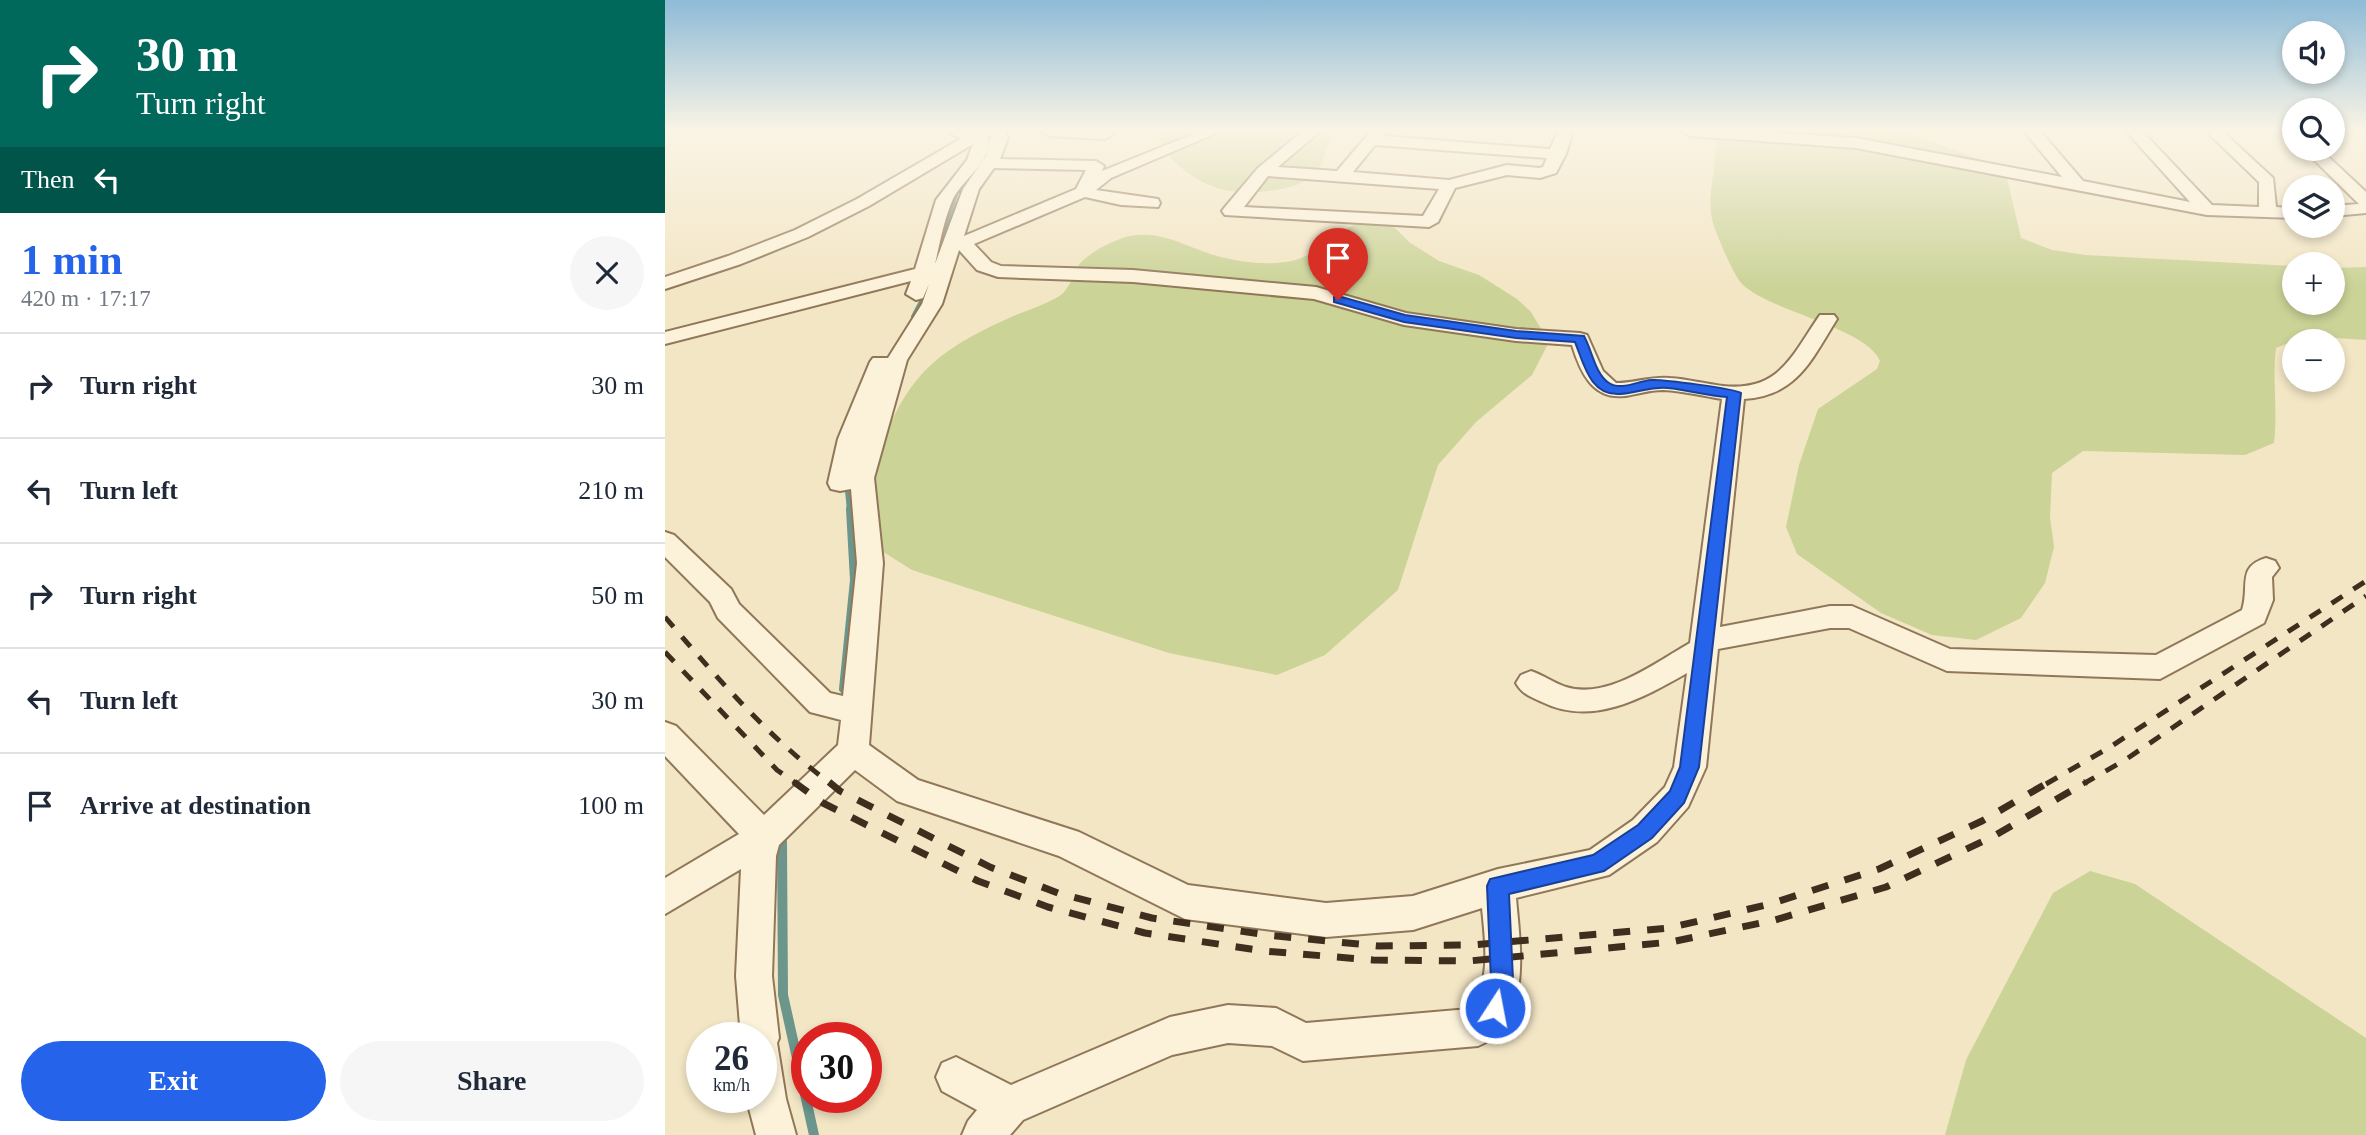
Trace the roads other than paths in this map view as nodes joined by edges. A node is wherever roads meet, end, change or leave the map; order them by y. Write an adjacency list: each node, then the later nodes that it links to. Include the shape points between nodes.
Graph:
1 (893, 184): 27 (street, via 796,236)
2 (954, 184): 25 (street, via 927,255)
3 (974, 184): 23 (street)
4 (1087, 184): 15 (street)
5 (1093, 184): 15 (street)
6 (1253, 184): 13 (street, via 1231,211 1429,222)
7 (1437, 184): 13 (street)
8 (1453, 184): 13 (street)
9 (2067, 184): 14 (street)
10 (2182, 184): 20 (street)
11 (2267, 184): 22 (street)
12 (2348, 184): 16 (street)
13 (1449, 185)
14 (2078, 186): 20 (street)
15 (1083, 192): 17 (street); 23 (street)
16 (2366, 201)
17 (1152, 203)
18 (2366, 208): 19 (street)
19 (2345, 210)
20 (2207, 211): 22 (street)
21 (2282, 213): 22 (street)
22 (2267, 214)
23 (958, 245): 25 (street); 26 (street, via 998,271)
24 (1130, 257): 26 (street)
25 (934, 270): 29 (street); 35 (street, via 932,304 897,360 854,480 870,563)
26 (1057, 275): 30 (street, via 1133,276 1316,293 1404,319 1580,339 1596,379 1607,388 1668,384)
27 (665, 283)
28 (1827, 319): 30 (street, via 1779,383 1766,390)
29 (665, 338)
30 (1734, 393): 33 (street)
31 (665, 541): 35 (street, via 821,703)
32 (2266, 568): 33 (street, via 2259,573 2254,616 2160,667 1947,660 1853,617 1830,617)
33 (1705, 645): 34 (street, via 1620,694 1591,702 1565,699); 39 (street, via 1690,767 1677,797 1645,831 1597,864)
34 (1531, 683)
35 (856, 712): 37 (street)
36 (665, 735): 38 (street)
37 (852, 751): 38 (street); 39 (street, via 908,791 1067,843 1185,902 1326,920 1413,913)
38 (764, 837): 40 (street); 41 (street, via 759,856 754,976)
39 (1498, 886): 43 (street, via 1502,980 1495,1008 1478,1027 1303,1042 1276,1027 1228,1024 1170,1036)
40 (665, 897)
41 (758, 1022)
42 (956, 1077): 43 (street)
43 (1009, 1106): 46 (street)
44 (770, 1113): 45 (street)
45 (776, 1135)
46 (982, 1135)

